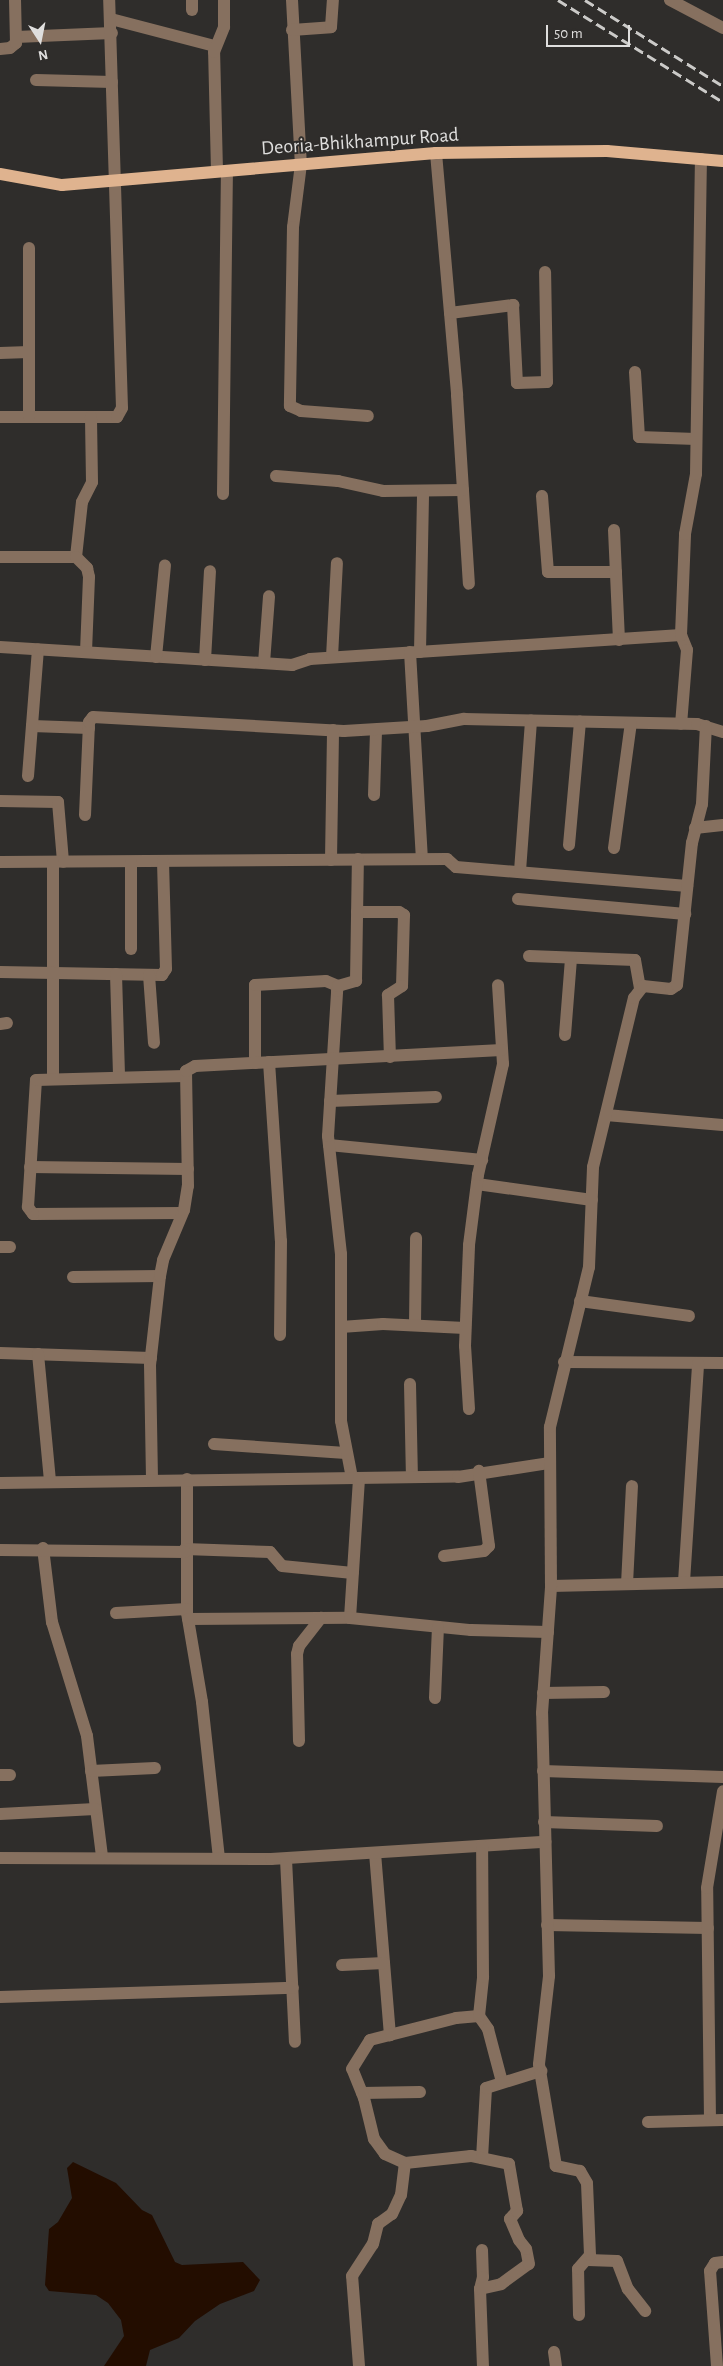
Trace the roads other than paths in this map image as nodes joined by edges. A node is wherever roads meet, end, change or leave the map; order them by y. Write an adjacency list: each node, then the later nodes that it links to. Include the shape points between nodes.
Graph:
1 (15, 0): 11 (street)
2 (109, 0): 7 (street)
3 (224, 0): 12 (street, via 224,27)
4 (292, 0): 9 (street)
5 (333, 0): 9 (street, via 330,27)
6 (670, 0): 8 (street)
7 (111, 19): 10 (street); 12 (street)
8 (723, 28)
9 (292, 30): 19 (street)
10 (112, 33): 11 (street); 15 (street)
11 (16, 37): 13 (street, via 13,47)
12 (215, 46): 20 (street)
13 (0, 48)
14 (36, 80): 15 (street)
15 (112, 82): 22 (street)
16 (436, 153): 17 (main road, Deoria-Bhikhampur Road, via 607,151); 19 (main road, Deoria-Bhikhampur Road); 25 (street)
17 (701, 159): 18 (main road, Deoria-Bhikhampur Road); 33 (street)
18 (723, 161)
19 (301, 164): 20 (main road, Deoria-Bhikhampur Road); 29 (street, via 293,227 290,406 301,411)
20 (222, 171): 22 (main road, Deoria-Bhikhampur Road); 37 (street)
21 (0, 174): 22 (main road, Deoria-Bhikhampur Road, via 62,185)
22 (113, 180): 32 (street, via 122,408 117,417)
23 (29, 248): 26 (street)
24 (545, 272): 25 (street, via 547,382 517,383 513,306)
25 (450, 313): 35 (street)
26 (29, 352): 27 (street); 31 (street)
27 (0, 353)
28 (635, 372): 33 (street, via 639,438)
29 (368, 416)
30 (0, 417): 31 (street)
31 (29, 417): 32 (street)
32 (91, 417): 41 (street, via 92,482 82,502)
33 (696, 439): 48 (street, via 696,474 682,559)
34 (276, 476): 36 (street, via 338,481 383,491)
35 (463, 490): 36 (street); 46 (street)
36 (424, 493): 53 (street)
37 (223, 494)
38 (542, 496): 45 (street, via 548,572)
39 (614, 530): 45 (street)
40 (0, 557): 41 (street)
41 (76, 557): 52 (street, via 87,568 89,577)
42 (337, 563): 55 (street)
43 (165, 565): 54 (street)
44 (210, 571): 56 (street)
45 (616, 572): 49 (street)
46 (469, 584)
47 (269, 596): 57 (street)
48 (681, 635): 49 (street); 61 (street, via 687,650)
49 (618, 640): 53 (street)
50 (0, 647): 51 (street)
51 (38, 649): 52 (street); 62 (street)
52 (86, 652): 54 (street)
53 (415, 652): 55 (street); 64 (street)
54 (156, 657): 56 (street)
55 (332, 658): 57 (street, via 292,665)
56 (205, 660): 57 (street)
57 (264, 663)
58 (531, 720): 59 (street); 64 (street, via 450,720); 84 (street)
59 (580, 722): 60 (street); 75 (street)
60 (631, 723): 61 (street); 76 (street)
61 (681, 724): 63 (street)
62 (32, 726): 65 (street); 69 (street)
63 (706, 726): 68 (street); 74 (street, via 702,804)
64 (414, 727): 67 (street); 78 (street)
65 (89, 728): 66 (street, via 93,717); 72 (street)
66 (333, 730): 67 (street); 79 (street)
67 (376, 730): 70 (street)
68 (723, 732)
69 (28, 776)
70 (374, 795)
71 (0, 801): 82 (street, via 58,802)
72 (85, 815)
73 (723, 824): 74 (street)
74 (696, 828): 85 (street)
75 (569, 845)
76 (614, 848)
77 (358, 859): 78 (street); 79 (street); 87 (street)
78 (422, 859): 84 (street, via 447,859 456,867)
79 (331, 860): 80 (street)
80 (163, 861): 83 (street); 95 (street, via 166,969 162,975)
81 (0, 862): 82 (street)
82 (58, 862): 83 (street); 93 (street)
83 (131, 862): 89 (street)
84 (520, 871): 85 (street)
85 (688, 886): 88 (street)
86 (518, 898): 88 (street)
87 (357, 912): 97 (street, via 356,981); 102 (street, via 404,915 402,986 388,995)
88 (685, 914): 98 (street, via 677,985 671,989)
89 (131, 949)
90 (530, 956): 91 (street)
91 (571, 958): 98 (street, via 635,960); 99 (street)
92 (0, 972): 93 (street)
93 (53, 972): 94 (street); 108 (street)
94 (116, 974): 95 (street); 107 (street)
95 (149, 975): 100 (street)
96 (498, 985): 101 (street)
97 (338, 986): 103 (street); 105 (street, via 326,981 255,986)
98 (640, 988): 111 (street, via 634,998)
99 (565, 1034)
100 (154, 1043)
101 (502, 1050): 102 (street); 114 (street, via 501,1078)
102 (390, 1057): 103 (street)
103 (334, 1060): 104 (street); 110 (street)
104 (269, 1062): 105 (street); 128 (street, via 281,1241)
105 (255, 1063): 106 (street, via 195,1066)
106 (185, 1076): 107 (street); 116 (street)
107 (119, 1077): 108 (street)
108 (53, 1078): 115 (street, via 38,1079 35,1084)
109 (436, 1097): 110 (street)
110 (330, 1100): 113 (street)
111 (606, 1115): 112 (street); 118 (street, via 593,1167)
112 (723, 1125)
113 (329, 1145): 114 (street); 126 (street, via 341,1254)
114 (482, 1160): 117 (street)
115 (30, 1167): 116 (street); 119 (street, via 28,1207 33,1214)
116 (188, 1169): 119 (street)
117 (477, 1184): 118 (street); 127 (street, via 470,1237)
118 (592, 1200): 123 (street, via 589,1267)
119 (182, 1213): 121 (street)
120 (416, 1238): 125 (street)
121 (160, 1276): 122 (street); 131 (street)
122 (73, 1277)
123 (580, 1301): 124 (street); 132 (street)
124 (689, 1316)
125 (415, 1325): 126 (street); 127 (street)
126 (341, 1326): 138 (street, via 341,1421)
127 (465, 1328): 136 (street)
128 (280, 1335)
129 (0, 1352): 130 (street)
130 (38, 1354): 131 (street); 145 (street)
131 (151, 1358): 143 (street)
132 (564, 1362): 133 (street); 139 (street, via 550,1427)
133 (698, 1363): 134 (street); 153 (street)
134 (723, 1363)
135 (410, 1384): 141 (street)
136 (469, 1409)
137 (214, 1444): 138 (street)
138 (346, 1453): 142 (street)
139 (550, 1462): 140 (street); 156 (street)
140 (479, 1471): 141 (street, via 458,1477); 151 (street, via 489,1546 484,1551)
141 (412, 1477): 142 (street)
142 (355, 1478): 144 (street); 152 (street)
143 (152, 1479): 144 (street); 145 (street)
144 (187, 1479): 150 (street)
145 (50, 1481): 146 (street)
146 (0, 1483)
147 (632, 1486): 155 (street)
148 (43, 1548): 149 (street); 150 (street); 168 (street, via 52,1622 85,1728)
149 (0, 1550)
150 (185, 1550): 152 (street, via 270,1552 282,1566); 158 (street)
151 (444, 1556)
152 (353, 1573): 160 (street)
153 (684, 1582): 154 (street); 155 (street)
154 (723, 1582)
155 (627, 1584): 156 (street)
156 (552, 1586): 162 (street)
157 (116, 1613): 158 (street)
158 (187, 1614): 159 (street); 182 (street, via 202,1702)
159 (321, 1618): 160 (street); 166 (street, via 299,1646 297,1654)
160 (350, 1618): 161 (street)
161 (438, 1627): 162 (street); 165 (street)
162 (548, 1632): 164 (street)
163 (604, 1692): 164 (street)
164 (543, 1693): 169 (street)
165 (435, 1698)
166 (299, 1741)
167 (155, 1768): 168 (street)
168 (91, 1771): 172 (street)
169 (544, 1771): 170 (street); 174 (street)
170 (723, 1777)
171 (723, 1791): 178 (street)
172 (96, 1809): 173 (street); 181 (street)
173 (0, 1814)
174 (544, 1822): 175 (street); 176 (street)
175 (656, 1826)
176 (545, 1842): 177 (street); 184 (street)
177 (482, 1846): 179 (street); 190 (street, via 483,1977)
178 (718, 1847): 185 (street)
179 (375, 1853): 183 (street); 186 (street)
180 (0, 1858): 181 (street)
181 (102, 1858): 182 (street)
182 (219, 1858): 183 (street)
183 (286, 1859): 188 (street)
184 (547, 1925): 185 (street); 193 (street, via 549,1976 540,2040)
185 (708, 1928): 195 (street)
186 (384, 1963): 187 (street); 191 (street)
187 (342, 1965)
188 (293, 1988): 189 (street); 192 (street)
189 (0, 1997)
190 (479, 2016): 191 (street, via 456,2018); 196 (street, via 488,2029)
191 (390, 2035): 198 (street, via 366,2043 352,2069)
192 (295, 2042)
193 (541, 2071): 196 (street); 205 (street, via 556,2166 580,2171 587,2183)
194 (723, 2072): 195 (street)
195 (710, 2073): 199 (street)
196 (502, 2082): 202 (street, via 487,2086 485,2091)
197 (420, 2092): 198 (street)
198 (362, 2093): 203 (street, via 379,2147)
199 (710, 2120): 200 (street); 201 (street)
200 (723, 2120)
201 (648, 2122)
202 (482, 2158): 203 (street, via 465,2156); 207 (street, via 506,2162 511,2168 517,2211 510,2219 526,2249 529,2264 501,2284)
203 (405, 2163): 212 (street, via 401,2195 392,2214 378,2224 373,2244 352,2276)
204 (482, 2250): 207 (street)
205 (588, 2260): 209 (street, via 617,2261 628,2289); 210 (street, via 578,2269)
206 (723, 2262): 208 (street, via 715,2263 710,2271)
207 (480, 2289): 213 (street)
208 (718, 2310): 215 (street)
209 (646, 2311)
210 (579, 2315)
211 (554, 2352): 214 (street)
212 (359, 2366)
213 (482, 2366)
214 (556, 2366)
215 (717, 2366)

